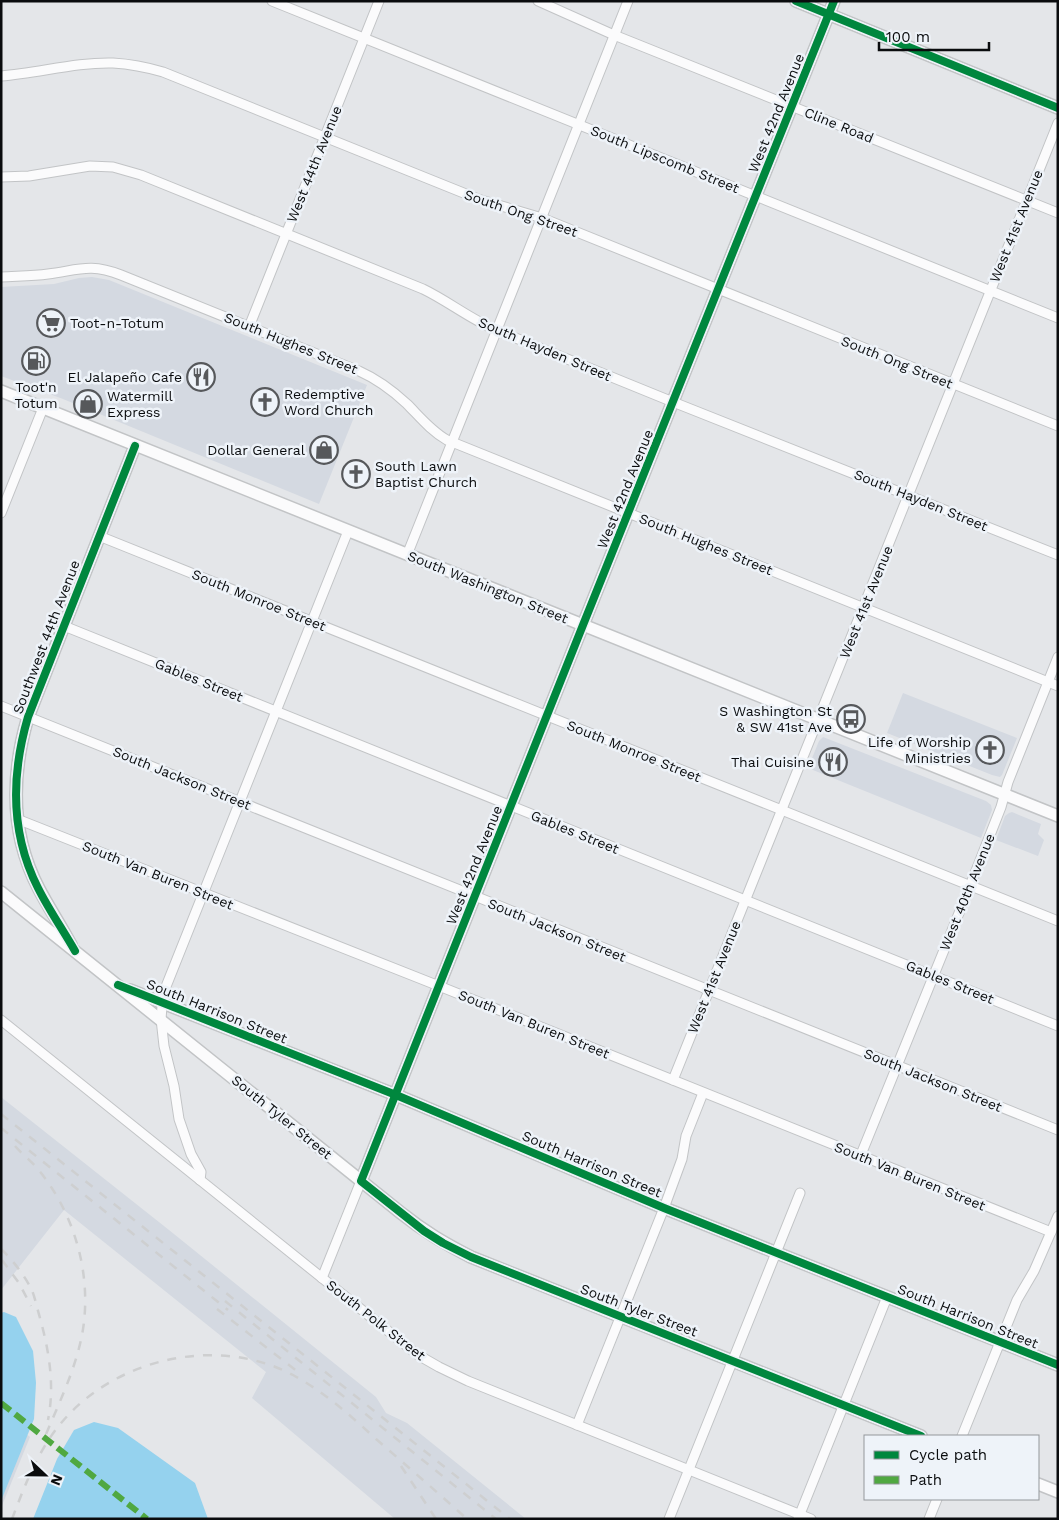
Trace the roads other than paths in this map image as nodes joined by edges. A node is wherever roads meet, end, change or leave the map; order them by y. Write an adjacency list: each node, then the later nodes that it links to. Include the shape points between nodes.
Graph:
1 (272, 1): 9 (street, South Lipscomb Street)
2 (379, 1): 9 (street, West 44th Avenue)
3 (538, 1): 8 (street, Cline Road)
4 (628, 1): 8 (street)
5 (796, 1): 7 (street)
6 (834, 1): 7 (street, West 42nd Avenue)
7 (829, 14): 11 (street, West 42nd Avenue); 12 (street)
8 (614, 35): 11 (street, Cline Road); 14 (street)
9 (365, 38): 14 (street, South Lipscomb Street); 15 (street, West 44th Avenue)
10 (1, 76): 15 (street, South Ong Street, via 92,64 130,64 163,72)
11 (792, 106): 17 (street, West 42nd Avenue); 18 (street, Cline Road)
12 (1058, 108)
13 (1058, 123): 18 (street, West 41st Avenue)
14 (578, 124): 17 (street, South Lipscomb Street); 20 (street)
15 (326, 138): 20 (street, South Ong Street, via 481,200); 21 (street, West 44th Avenue)
16 (1, 177): 21 (street, South Hayden Street, via 29,176 79,167 113,167 141,174)
17 (756, 196): 23 (street, West 42nd Avenue); 24 (street, South Lipscomb Street)
18 (1026, 201): 19 (street, Cline Road); 24 (street, West 41st Avenue)
19 (1058, 213)
20 (542, 218): 23 (street, South Ong Street); 27 (street)
21 (287, 234): 26 (street, West 44th Avenue); 27 (street, South Hayden Street, via 423,289)
22 (1, 277): 26 (street, South Hughes Street, via 99,268)
23 (718, 290): 28 (street, South Ong Street); 30 (street, West 42nd Avenue)
24 (990, 291): 25 (street, South Lipscomb Street); 28 (street, West 41st Avenue)
25 (1058, 318)
26 (249, 327): 33 (street, South Hughes Street, via 375,378 436,433)
27 (496, 330): 30 (street, South Hayden Street); 33 (street)
28 (953, 384): 32 (street, South Ong Street); 35 (street, West 41st Avenue)
29 (1, 391): 31 (street, South Washington Street)
30 (673, 402): 35 (street, South Hayden Street); 37 (street, West 42nd Avenue)
31 (43, 408): 34 (street, South Washington Street); 36 (street)
32 (1058, 426)
33 (451, 442): 37 (street, South Hughes Street); 40 (street)
34 (135, 446): 38 (street, South Washington Street); 39 (street, Southwest 44th Avenue)
35 (909, 495): 41 (street, South Hayden Street); 42 (street, West 41st Avenue)
36 (1, 513)
37 (629, 513): 42 (street, South Hughes Street); 44 (street, West 42nd Avenue)
38 (348, 531): 40 (street, South Washington Street); 43 (street)
39 (99, 536): 43 (street, South Monroe Street); 45 (street, Southwest 44th Avenue)
40 (406, 554): 44 (street, South Washington Street)
41 (1058, 555)
42 (864, 608): 47 (street, South Hughes Street); 53 (street, West 41st Avenue)
43 (312, 621): 50 (street); 51 (street, South Monroe Street)
44 (583, 625): 51 (street, West 42nd Avenue); 53 (street, South Washington Street)
45 (64, 626): 50 (street, Gables Street); 52 (street, Southwest 44th Avenue)
46 (1058, 657): 47 (street, West 40th Avenue)
47 (1048, 682): 48 (street, South Hughes Street); 54 (street, West 40th Avenue)
48 (1058, 686)
49 (1, 706): 52 (street, South Jackson Street)
50 (276, 711): 55 (street); 56 (street, Gables Street)
51 (547, 716): 56 (street, West 42nd Avenue); 57 (street, South Monroe Street)
52 (28, 717): 55 (street, South Jackson Street); 59 (street, Southwest 44th Avenue, via 16,769)
53 (818, 719): 54 (street, South Washington Street); 57 (street, West 41st Avenue)
54 (1004, 794): 58 (street, South Washington Street); 60 (street, West 40th Avenue)
55 (240, 802): 62 (street); 63 (street, South Jackson Street)
56 (511, 806): 63 (street, West 42nd Avenue); 64 (street, Gables Street)
57 (781, 810): 60 (street, South Monroe Street); 64 (street, West 41st Avenue)
58 (1058, 816)
59 (17, 819): 62 (street, South Van Buren Street); 66 (street, Southwest 44th Avenue, via 23,848 38,888)
60 (970, 886): 65 (street, South Monroe Street); 67 (street, West 40th Avenue)
61 (1, 892): 66 (street, South Tyler Street)
62 (202, 892): 69 (street, South Van Buren Street); 71 (street)
63 (475, 897): 69 (street, West 42nd Avenue); 70 (street, South Jackson Street)
64 (745, 900): 67 (street, Gables Street); 70 (street, West 41st Avenue)
65 (1058, 921)
66 (75, 951): 68 (street, South Tyler Street)
67 (934, 976): 74 (street, Gables Street); 75 (street, West 40th Avenue)
68 (118, 985): 71 (street, South Harrison Street); 72 (street, South Tyler Street)
69 (439, 986): 76 (street, South Van Buren Street); 78 (street, West 42nd Avenue)
70 (708, 990): 75 (street, South Jackson Street); 76 (street, West 41st Avenue)
71 (162, 1002): 72 (street); 78 (street, South Harrison Street)
72 (161, 1019): 81 (street, via 179,1119 201,1172); 82 (street, South Tyler Street)
73 (1, 1020): 81 (street, South Polk Street)
74 (1058, 1026)
75 (897, 1066): 79 (street, South Jackson Street); 80 (street, West 40th Avenue)
76 (672, 1080): 77 (street, South Van Buren Street)
77 (703, 1093): 80 (street, South Van Buren Street); 84 (street)
78 (396, 1095): 82 (street, West 42nd Avenue); 84 (street, South Harrison Street)
79 (1058, 1130)
80 (860, 1157): 86 (street, South Van Buren Street)
81 (200, 1180): 88 (street, South Polk Street)
82 (361, 1181): 88 (street); 90 (street, South Tyler Street, via 443,1243)
83 (800, 1193): 87 (street)
84 (664, 1208): 87 (street, South Harrison Street); 90 (street)
85 (1058, 1217): 86 (street)
86 (1051, 1232): 91 (street, via 1034,1271 1019,1295)
87 (776, 1253): 89 (street, South Harrison Street); 92 (street)
88 (322, 1278): 95 (street, South Polk Street, via 439,1368)
89 (887, 1297): 91 (street, South Harrison Street); 94 (street)
90 (620, 1316): 92 (street, South Tyler Street); 95 (street)
91 (1000, 1342): 93 (street, South Harrison Street); 97 (street)
92 (732, 1360): 94 (street, South Tyler Street); 98 (street)
93 (1058, 1365)
94 (844, 1405): 96 (street, South Tyler Street); 102 (street)
95 (577, 1425): 98 (street, South Polk Street)
96 (919, 1435)
97 (962, 1435)
98 (689, 1470): 102 (street, South Polk Street); 103 (street)
99 (1039, 1484): 100 (street)
100 (1058, 1492)
101 (937, 1500): 105 (street)
102 (799, 1517): 104 (street, South Polk Street)
103 (669, 1519)
104 (811, 1519)
105 (929, 1519)

